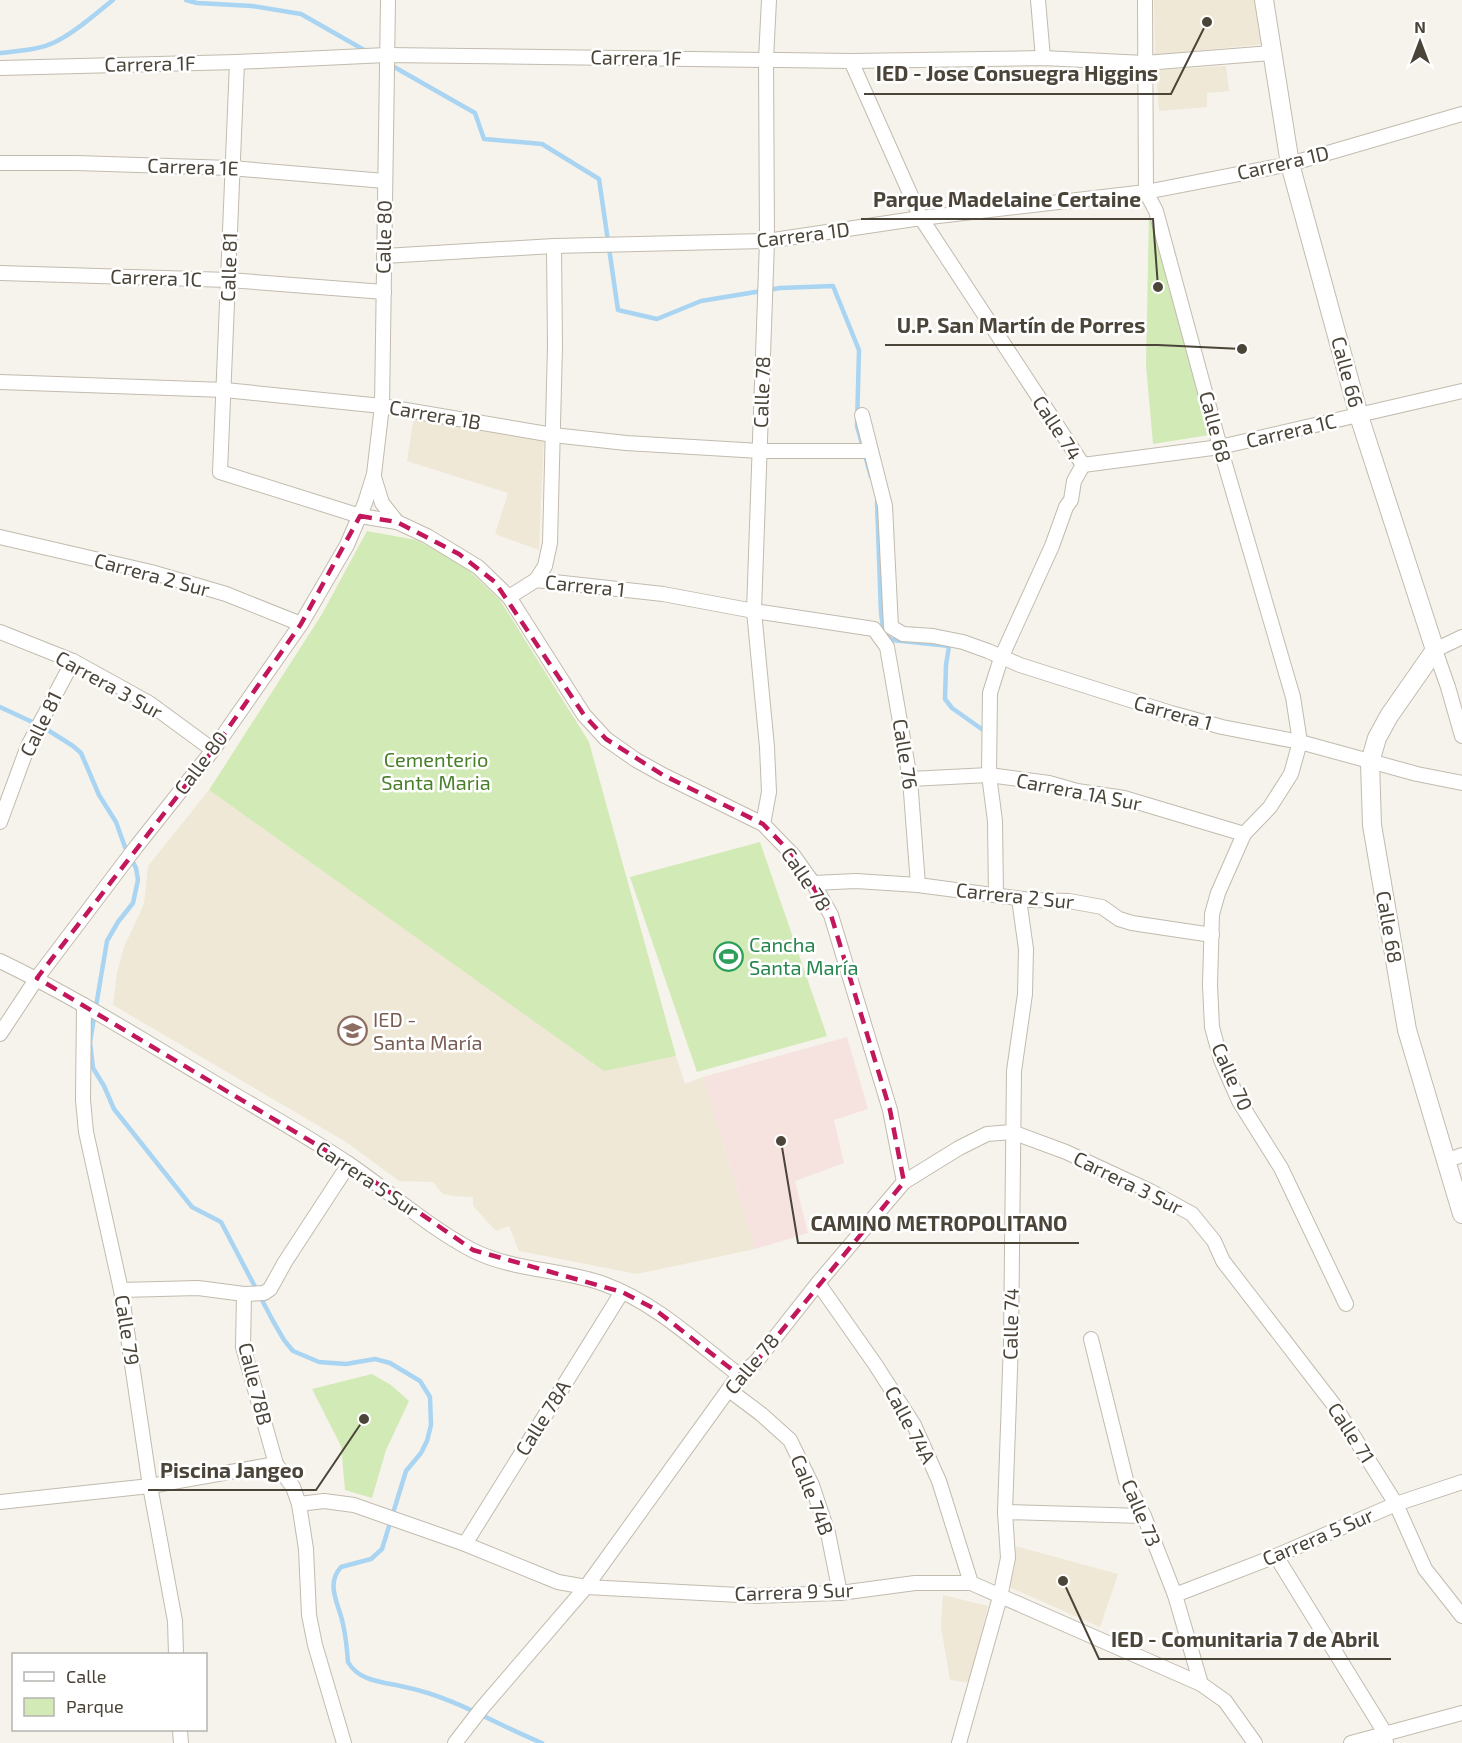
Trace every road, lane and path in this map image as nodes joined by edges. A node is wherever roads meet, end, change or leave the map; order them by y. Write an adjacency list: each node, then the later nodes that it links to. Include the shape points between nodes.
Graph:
1 (388, 0): 7 (street, Calle 80)
2 (769, 0): 9 (street, Calle 78)
3 (1038, 0): 8 (street)
4 (1145, 0): 12 (street, Calle 68)
5 (1264, 0): 6 (street, Calle 66)
6 (1271, 53): 12 (street, Carrera 1F); 16 (street, Calle 66)
7 (386, 56): 9 (street, Carrera 1F); 11 (street, Carrera 1F); 18 (street, Calle 80)
8 (1043, 58): 10 (street, Carrera 1F); 12 (street, Carrera 1F)
9 (766, 59): 10 (street, Carrera 1F); 21 (street, Calle 78)
10 (851, 61): 20 (street, Calle 74)
11 (237, 62): 13 (street, Carrera 1F); 17 (street, Calle 81)
12 (1145, 63): 19 (street, Calle 68)
13 (0, 68)
14 (1462, 114): 16 (street, Carrera 1D)
15 (0, 163): 17 (street, Carrera 1E)
16 (1290, 164): 19 (street, Carrera 1D); 32 (street, Calle 66)
17 (231, 168): 18 (street, Carrera 1E); 25 (street, Calle 81)
18 (385, 181): 23 (street, Calle 80)
19 (1146, 192): 20 (street, Carrera 1D); 34 (street, Calle 68, via 1156,211)
20 (921, 218): 21 (street, Carrera 1D); 37 (street, Calle 74)
21 (767, 241): 22 (street, Carrera 1D); 35 (street, Calle 78)
22 (554, 246): 23 (street, Carrera 1D); 33 (street)
23 (384, 256): 26 (street, Calle 80)
24 (0, 273): 25 (street, Carrera 1C)
25 (229, 280): 26 (street, Carrera 1C); 28 (street, Calle 81)
26 (384, 292): 30 (street, Calle 80)
27 (0, 382): 28 (street, Carrera 1B)
28 (225, 390): 30 (street, Carrera 1B); 39 (street, Calle 81, via 220,472)
29 (1462, 391): 32 (street, Carrera 1C)
30 (382, 406): 33 (street, Carrera 1B); 38 (street, Calle 80)
31 (862, 415): 36 (street)
32 (1359, 416): 34 (street, Carrera 1C); 49 (street, Calle 66)
33 (553, 435): 35 (street, Carrera 1B); 42 (street, via 550,543 545,566)
34 (1220, 447): 37 (street, Carrera 1C); 53 (street, Calle 68, via 1293,697)
35 (760, 451): 36 (street, Carrera 1B); 44 (street, Calle 78)
36 (865, 451): 50 (street, Carrera 1, via 885,506 891,627 903,634 963,642)
37 (1083, 465): 50 (street, Calle 74, via 1052,546)
38 (374, 474): 39 (street, Calle 80); 40 (street, Calle 80, via 382,503)
39 (360, 516): 40 (street); 45 (street, Calle 80)
40 (398, 522): 43 (street, via 478,567)
41 (0, 537): 45 (street, Carrera 2 Sur, via 151,572 226,594)
42 (536, 580): 43 (street, Carrera 1); 44 (street, Carrera 1, via 663,594)
43 (509, 597): 60 (street, via 584,715 606,739 663,775)
44 (754, 611): 46 (street, Carrera 1); 60 (street, Calle 78, via 769,792)
45 (301, 624): 54 (street, Calle 80)
46 (874, 629): 57 (street, Calle 76, via 887,647)
47 (0, 632): 51 (street, Carrera 3 Sur)
48 (1462, 637): 49 (street)
49 (1435, 650): 52 (street, Calle 66); 55 (street, Calle 68, via 1389,716)
50 (1001, 658): 53 (street, Carrera 1, via 1171,713); 56 (street, Calle 74, via 990,693)
51 (73, 661): 54 (street, Carrera 3 Sur, via 149,703); 59 (street, Calle 81, via 28,746)
52 (1462, 736)
53 (1300, 742): 55 (street, Carrera 1); 61 (street, Calle 68, via 1291,774 1270,807)
54 (213, 750): 68 (street, Calle 80)
55 (1370, 762): 58 (street, Carrera 1); 72 (street, Calle 68, via 1372,825 1407,1030)
56 (989, 775): 57 (street, Carrera 1A Sur); 61 (street, Carrera 1A Sur, via 1124,798); 64 (street, Calle 74, via 995,821)
57 (910, 779): 63 (street, Calle 76)
58 (1462, 783)
59 (0, 822)
60 (763, 824): 62 (street, Calle 78, via 793,855)
61 (1244, 834): 66 (street, Calle 70, via 1218,893)
62 (813, 884): 63 (street, Carrera 2 Sur, via 856,881); 74 (street, Calle 78, via 831,915 890,1110)
63 (918, 885): 64 (street, Carrera 2 Sur)
64 (996, 895): 65 (street, Carrera 2 Sur)
65 (1019, 899): 66 (street, Carrera 2 Sur, via 1087,903 1132,923); 71 (street, Calle 74, via 1026,949 1025,994 1014,1071)
66 (1212, 935): 81 (street, Calle 70, via 1210,1009 1221,1060 1239,1101 1281,1168)
67 (0, 961): 68 (street, Carrera 5 Sur)
68 (37, 978): 69 (street, Carrera 5 Sur); 70 (street, Calle 80)
69 (84, 1005): 73 (street, Carrera 5 Sur); 78 (street, Calle 79, via 86,1132)
70 (0, 1034)
71 (1012, 1132): 74 (street, via 987,1134); 76 (street, Carrera 3 Sur, via 1077,1156 1192,1214 1214,1241); 91 (street, Calle 74)
72 (1454, 1158): 75 (street, Calle 68)
73 (349, 1164): 79 (street, Carrera 5 Sur, via 473,1250); 80 (street, via 270,1289)
74 (904, 1182): 77 (street, Calle 78)
75 (1462, 1214)
76 (1223, 1261): 90 (street, Calle 71, via 1334,1406)
77 (818, 1283): 83 (street, Calle 78, via 754,1363); 95 (street, Calle 74A, via 914,1425 939,1481)
78 (121, 1290): 80 (street, via 198,1288); 87 (street, Calle 79)
79 (622, 1292): 83 (street, Carrera 5 Sur, via 653,1308); 93 (street, Calle 78A)
80 (254, 1294): 85 (street, Calle 78B, via 243,1347)
81 (1346, 1304)
82 (1091, 1339): 92 (street, Calle 73, via 1126,1480)
83 (739, 1375): 84 (street, Calle 78)
84 (729, 1390): 96 (street, Calle 78); 97 (street, Calle 74B, via 790,1440 825,1524)
85 (276, 1464): 87 (street); 89 (street, Calle 78B, via 293,1487)
86 (1462, 1482): 90 (street, Carrera 5 Sur)
87 (150, 1486): 88 (street); 101 (street, Calle 79, via 175,1621)
88 (0, 1502)
89 (299, 1504): 93 (street, Carrera 9 Sur, via 354,1505); 105 (street, Calle 78B, via 306,1541 309,1615)
90 (1396, 1504): 94 (street, Carrera 5 Sur); 100 (street, Calle 71, via 1425,1569)
91 (1005, 1512): 92 (street); 99 (street, Calle 74, via 1008,1558)
92 (1144, 1516): 98 (street, Calle 73)
93 (465, 1544): 96 (street, Carrera 9 Sur, via 558,1582)
94 (1276, 1556): 98 (street, Carrera 5 Sur); 104 (street)
95 (971, 1582): 97 (street, Carrera 9 Sur, via 915,1583); 99 (street, Carrera 9 Sur)
96 (586, 1587): 97 (street, Carrera 9 Sur, via 758,1596); 106 (street, Calle 78)
97 (840, 1593)
98 (1175, 1595): 102 (street, Calle 73)
99 (1000, 1596): 102 (street, Carrera 9 Sur); 107 (street, Calle 74)
100 (1462, 1616)
101 (176, 1653)
102 (1201, 1684): 108 (street, Carrera 9 Sur, via 1225,1701)
103 (1462, 1713): 104 (street)
104 (1386, 1738): 109 (street)
105 (344, 1743)
106 (455, 1743)
107 (959, 1743)
108 (1255, 1743)
109 (1351, 1743)

